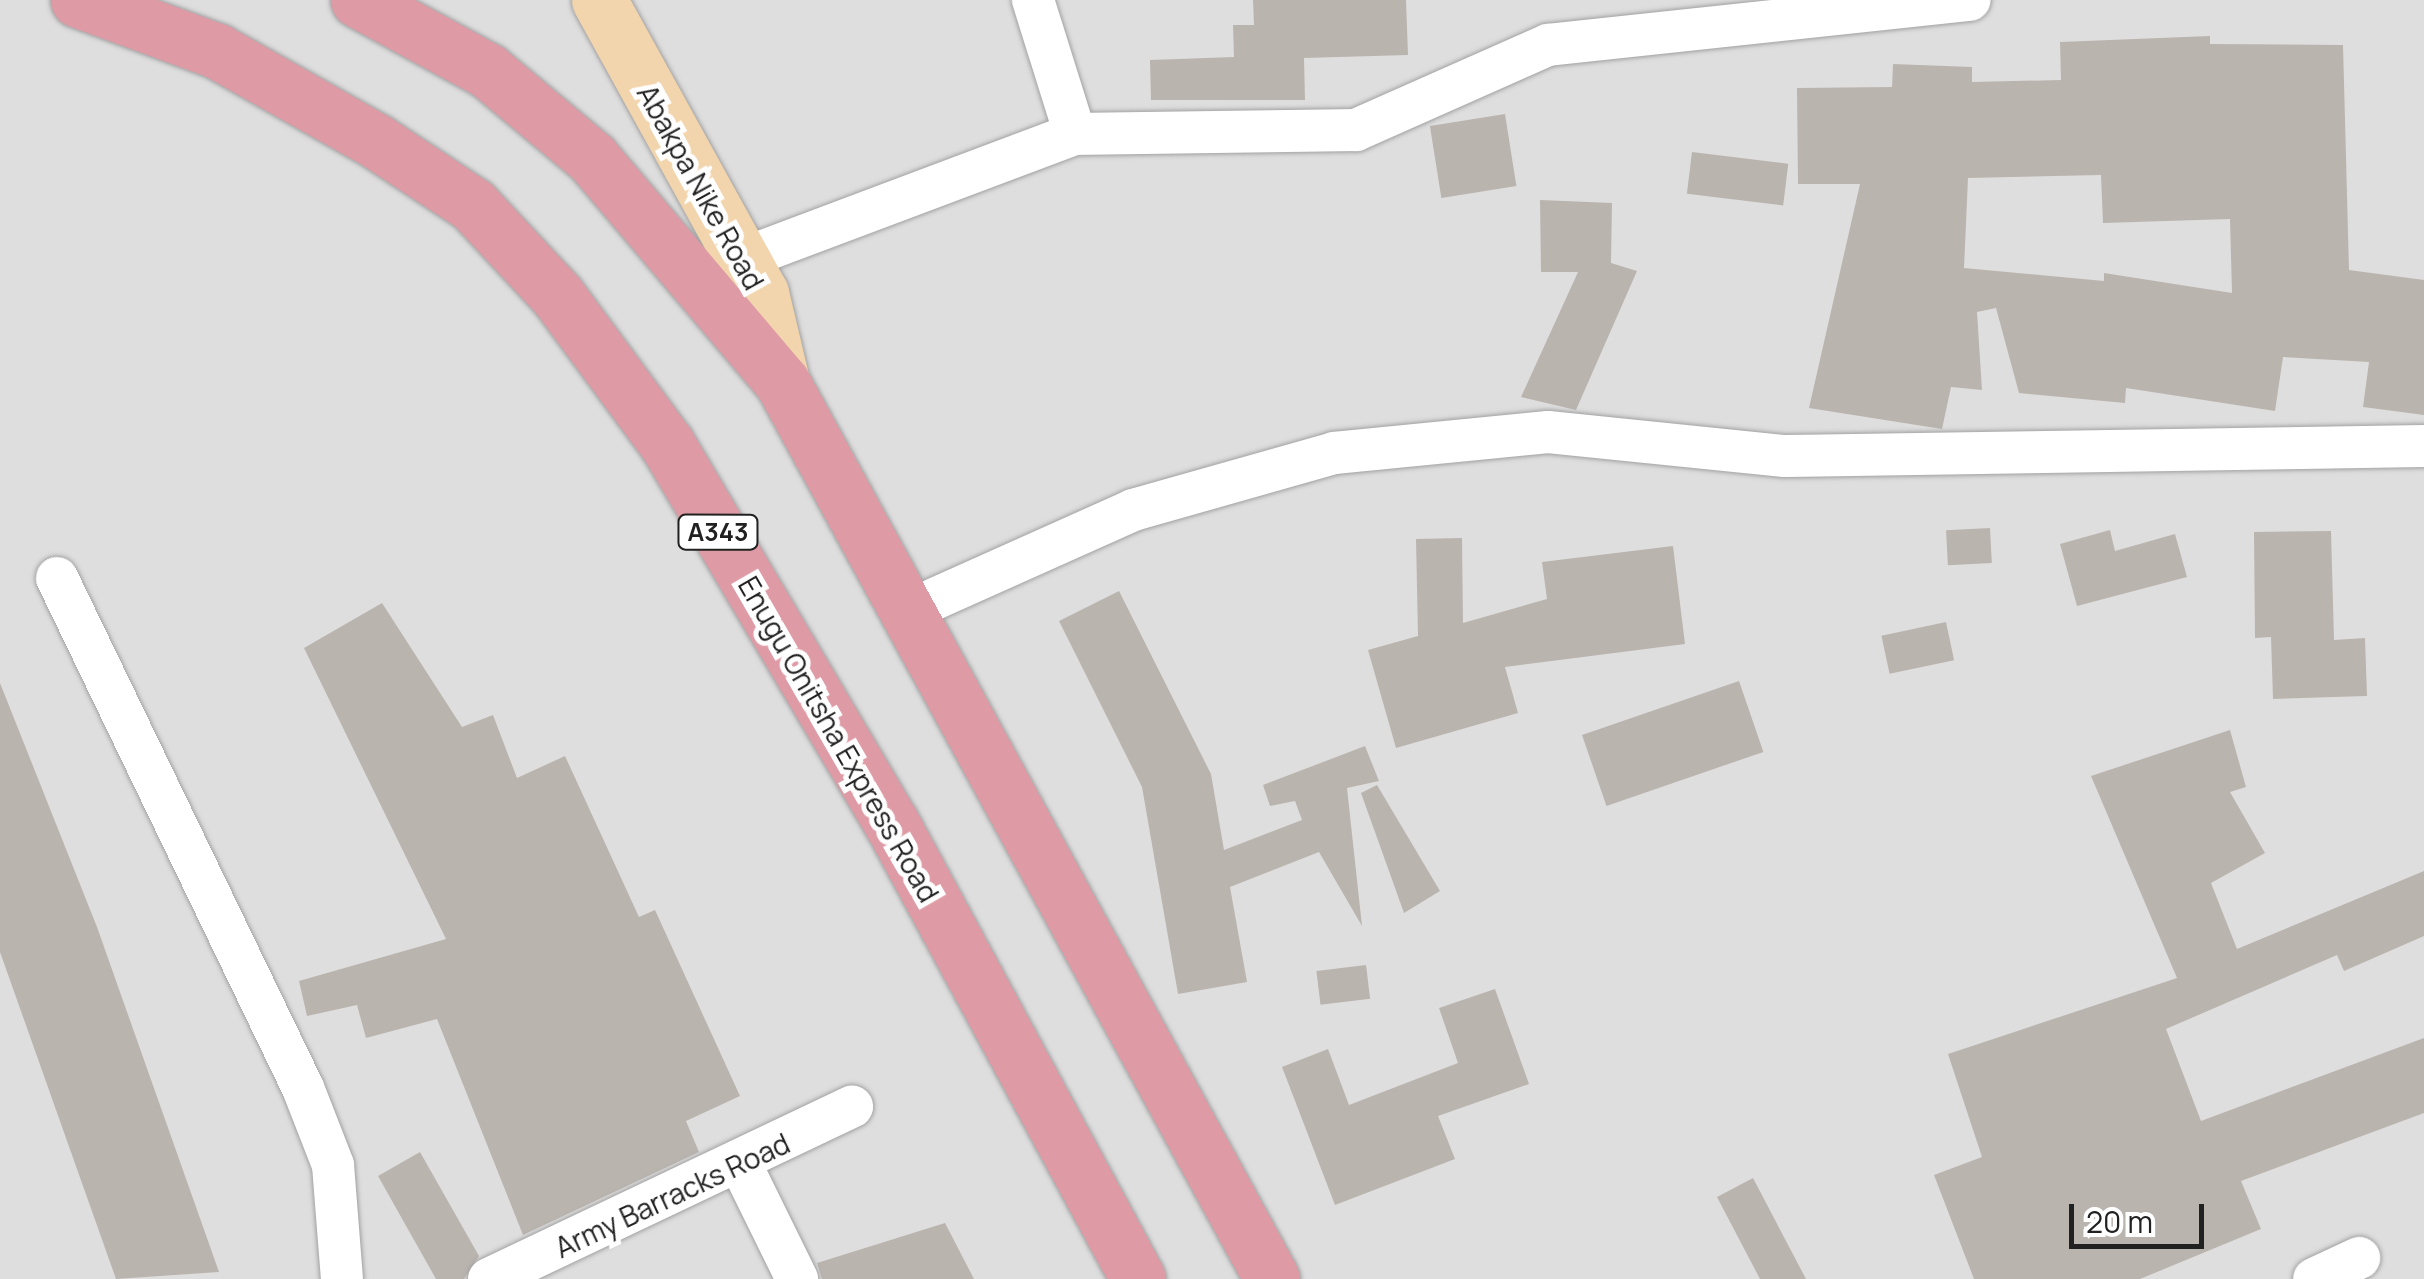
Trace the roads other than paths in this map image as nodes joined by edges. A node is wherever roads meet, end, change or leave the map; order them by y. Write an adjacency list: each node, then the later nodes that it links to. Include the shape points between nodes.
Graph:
1 (78, 0): 18 (highway, Enugu Onitsha Express Road / A343, via 216,51 376,140 472,204 557,296 667,444 892,824)
2 (358, 0): 8 (highway, via 488,71 592,158)
3 (599, 0): 7 (main road, Abakpa Nike Road)
4 (1033, 0): 6 (street)
5 (1970, 0): 6 (street, via 1548,44 1356,130)
6 (1076, 134): 7 (street)
7 (742, 259): 8 (main road, Abakpa Nike Road, via 761,293)
8 (782, 382): 11 (highway)
9 (2424, 446): 11 (street, via 1785,456 1548,432 1334,453 1134,510)
10 (57, 578): 15 (street, via 309,1103 333,1165)
11 (912, 609): 19 (highway)
12 (852, 1107): 13 (street, Army Barracks Road)
13 (742, 1167): 16 (street, Army Barracks Road); 17 (street)
14 (2359, 1258): 20 (street)
15 (342, 1279)
16 (489, 1279)
17 (797, 1279)
18 (1138, 1279)
19 (1272, 1279)
20 (2314, 1279)

